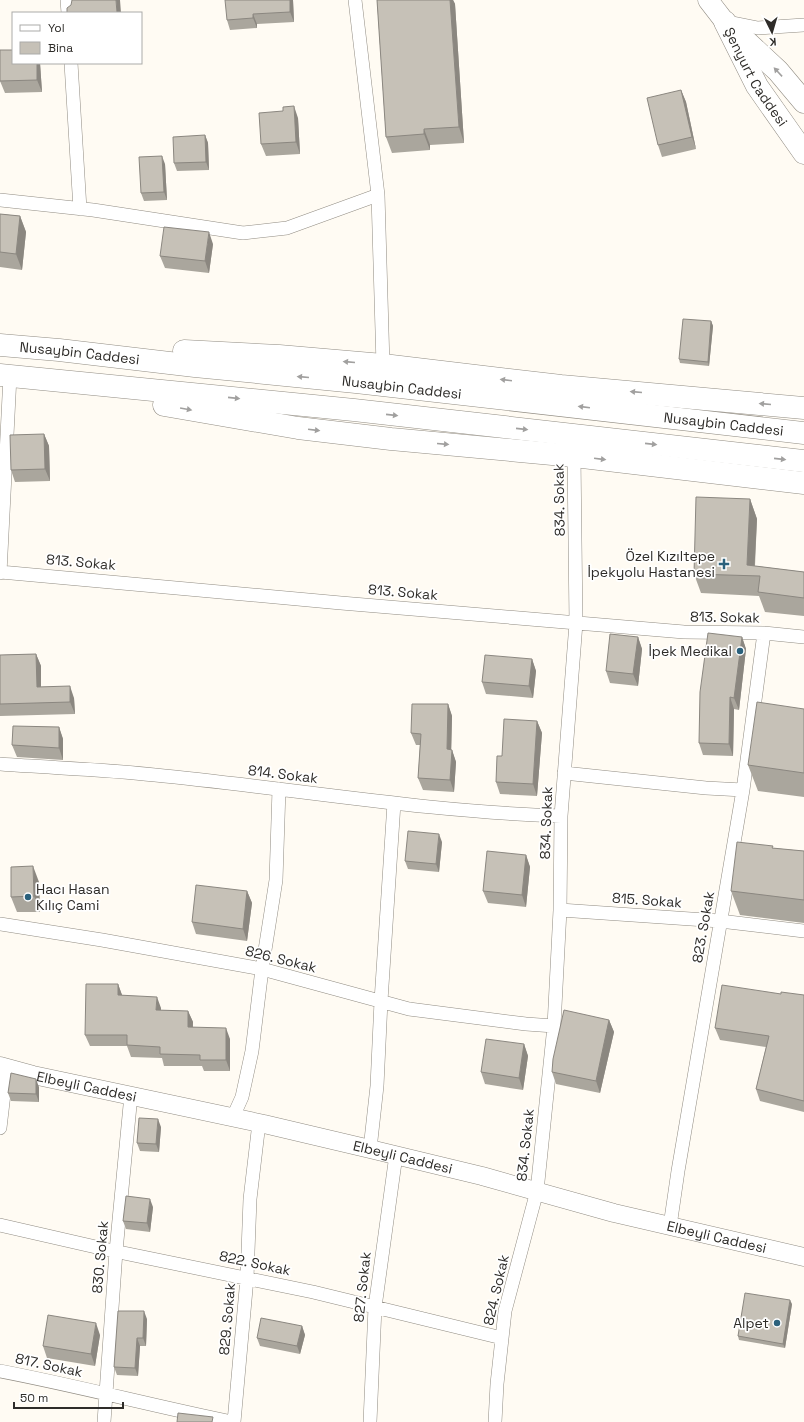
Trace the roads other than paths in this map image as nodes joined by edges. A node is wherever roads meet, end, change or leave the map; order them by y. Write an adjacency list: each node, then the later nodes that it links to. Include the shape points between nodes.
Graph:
1 (67, 0): 4 (street)
2 (355, 0): 10 (street)
3 (708, 0): 5 (main road, Şenyurt Caddesi)
4 (68, 12)
5 (725, 22): 6 (street, via 758,28); 8 (highway, one-way to 5, via 778,71); 9 (highway, Şenyurt Caddesi, via 756,86)
6 (804, 25)
7 (71, 64): 12 (street)
8 (804, 102)
9 (804, 153)
10 (378, 195): 12 (street, via 287,228 243,233); 15 (street)
11 (0, 200): 12 (street)
12 (80, 209)
13 (0, 345): 14 (highway, Nusaybin Caddesi)
14 (60, 350): 15 (highway, one-way to 14, via 192,351); 18 (highway, Nusaybin Caddesi, one-way to 14)
15 (382, 365): 17 (highway, one-way to 15, via 561,386)
16 (5, 375): 19 (highway, one-way to 19, via 298,428); 20 (highway, Nusaybin Caddesi, one-way to 20, via 354,410); 22 (street)
17 (804, 408)
18 (804, 433)
19 (574, 456): 21 (highway, one-way to 21); 23 (street, 834. Sokak)
20 (804, 461)
21 (804, 484)
22 (0, 572): 23 (street, 813. Sokak)
23 (576, 623): 24 (street, 813. Sokak, via 684,632); 29 (street, 834. Sokak)
24 (764, 633): 25 (street, 813. Sokak); 31 (street, 823. Sokak)
25 (804, 637)
26 (0, 752): 27 (street)
27 (0, 764): 28 (street); 30 (street, 814. Sokak, via 154,774)
28 (0, 768)
29 (564, 773): 31 (street); 33 (street, 834. Sokak)
30 (279, 789): 32 (street, 814. Sokak); 38 (street, via 276,880)
31 (743, 790): 35 (street, 823. Sokak)
32 (394, 803): 33 (street, 814. Sokak); 39 (street)
33 (561, 816): 34 (street, 834. Sokak)
34 (560, 910): 35 (street, 815. Sokak); 40 (street, 834. Sokak)
35 (720, 921): 37 (street, 815. Sokak); 50 (street, 823. Sokak)
36 (0, 924): 38 (street, 826. Sokak)
37 (804, 931)
38 (262, 969): 39 (street, 826. Sokak); 43 (street, via 252,1051 242,1097)
39 (381, 1001): 40 (street, 826. Sokak, via 409,1009); 46 (street, via 377,1086)
40 (554, 1026): 48 (street, 834. Sokak)
41 (3, 1067): 42 (street, Elbeyli Caddesi); 45 (street)
42 (130, 1095): 43 (street, Elbeyli Caddesi); 51 (street, 830. Sokak)
43 (233, 1117): 44 (street, Elbeyli Caddesi)
44 (259, 1123): 46 (street, Elbeyli Caddesi); 53 (street, 829. Sokak, via 250,1199)
45 (0, 1128)
46 (370, 1149): 47 (street, Elbeyli Caddesi)
47 (396, 1155): 48 (street, Elbeyli Caddesi); 54 (street, 827. Sokak)
48 (537, 1191): 50 (street, Elbeyli Caddesi); 55 (street, 824. Sokak, via 504,1311)
49 (0, 1225): 51 (street, 822. Sokak)
50 (670, 1226): 52 (street, Elbeyli Caddesi)
51 (116, 1251): 53 (street, 822. Sokak); 57 (street, 830. Sokak)
52 (804, 1257)
53 (247, 1278): 54 (street, 822. Sokak); 59 (street, 829. Sokak)
54 (375, 1307): 55 (street, 822. Sokak); 60 (street, 827. Sokak)
55 (502, 1338): 61 (street, 824. Sokak)
56 (0, 1370): 57 (street, 817. Sokak)
57 (106, 1394): 58 (street, 830. Sokak); 59 (street, 817. Sokak)
58 (104, 1422)
59 (233, 1422)
60 (370, 1422)
61 (495, 1422)

